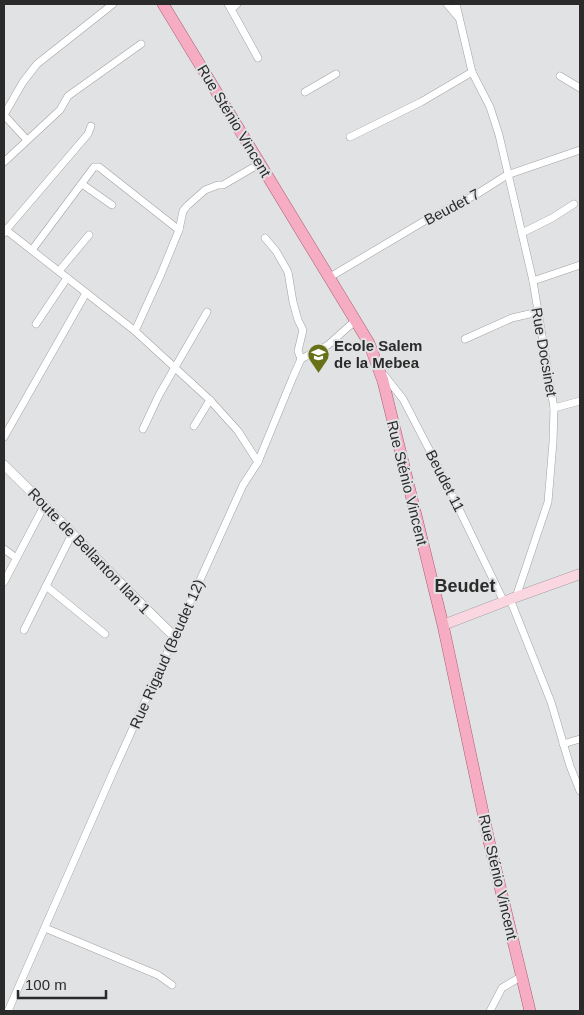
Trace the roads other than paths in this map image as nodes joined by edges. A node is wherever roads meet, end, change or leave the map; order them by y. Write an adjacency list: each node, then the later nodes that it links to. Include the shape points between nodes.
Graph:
1 (113, 4): 18 (street, via 37,64 23,82 4,115)
2 (163, 4): 21 (main road, Rue Sténio Vincent)
3 (237, 4): 7 (street)
4 (447, 4): 8 (street)
5 (456, 4): 6 (street); 8 (street, Rue Docsinet)
6 (466, 4)
7 (230, 6): 10 (street)
8 (460, 20): 11 (street, Rue Docsinet)
9 (141, 44): 18 (street, via 68,96 60,110)
10 (258, 58)
11 (472, 72): 17 (street); 22 (street, Rue Docsinet, via 490,107)
12 (336, 74): 15 (street)
13 (560, 76): 14 (street)
14 (580, 88)
15 (305, 92)
16 (91, 126): 26 (street, via 88,134)
17 (350, 137)
18 (27, 140): 20 (street)
19 (580, 150): 22 (street, Beudet 7)
20 (4, 162)
21 (259, 164): 27 (street, via 223,185 205,190 186,206); 34 (main road, Rue Sténio Vincent)
22 (508, 175): 28 (street, Rue Docsinet); 34 (street, Beudet 7)
23 (82, 184): 25 (street); 27 (street, via 94,168 100,167); 31 (street)
24 (574, 204): 28 (street)
25 (112, 205)
26 (5, 230): 31 (street)
27 (179, 230): 42 (street)
28 (522, 233): 36 (street, Rue Docsinet)
29 (89, 235): 33 (street)
30 (265, 238): 44 (street, via 288,272 293,302 303,330 298,351)
31 (32, 250): 33 (street)
32 (580, 265): 36 (street)
33 (59, 272): 35 (street)
34 (330, 276): 40 (main road, Rue Sténio Vincent)
35 (67, 278): 37 (street); 41 (street)
36 (533, 281): 39 (street, Rue Docsinet)
37 (86, 293): 42 (street); 52 (street)
38 (207, 312): 46 (street)
39 (538, 312): 43 (street, via 512,318); 49 (street, Rue Docsinet)
40 (356, 320): 44 (street, via 328,345); 45 (main road, Rue Sténio Vincent)
41 (36, 324)
42 (135, 331): 46 (street)
43 (464, 338)
44 (301, 359): 53 (street, Rue Rigaud (Beudet 12))
45 (377, 365): 62 (street, Beudet 11, via 403,399); 63 (main road, Rue Sténio Vincent)
46 (175, 368): 47 (street); 51 (street)
47 (210, 400): 50 (street); 53 (street, via 238,430)
48 (580, 401): 49 (street)
49 (554, 408): 62 (street, Rue Docsinet, via 548,502)
50 (194, 426)
51 (143, 429)
52 (4, 437)
53 (258, 462): 66 (street, Rue Rigaud (Beudet 12), via 243,485)
54 (4, 465): 55 (street, Route de Bellanton Ilan 1)
55 (45, 504): 56 (street, Route de Bellanton Ilan 1); 58 (street)
56 (72, 534): 61 (street); 66 (street, Route de Bellanton Ilan 1)
57 (4, 549): 58 (street)
58 (16, 558): 60 (street)
59 (580, 574): 62 (main road)
60 (4, 582)
61 (46, 586): 64 (street); 65 (street)
62 (510, 599): 63 (main road); 68 (street, Beudet 11, via 551,702)
63 (443, 625): 73 (main road, Rue Sténio Vincent, via 488,841)
64 (24, 630)
65 (105, 634)
66 (175, 637): 72 (street, Rue Rigaud (Beudet 12))
67 (580, 739): 68 (street)
68 (563, 744): 69 (street, Beudet 11)
69 (570, 766): 70 (street); 71 (street, Beudet 11)
70 (580, 766)
71 (580, 791)
72 (46, 928): 74 (street, via 158,975); 75 (street, Rue Rigaud (Beudet 12))
73 (522, 976): 76 (street, via 502,988); 77 (main road, Rue Sténio Vincent)
74 (172, 985)
75 (8, 1011)
76 (490, 1011)
77 (530, 1011)

